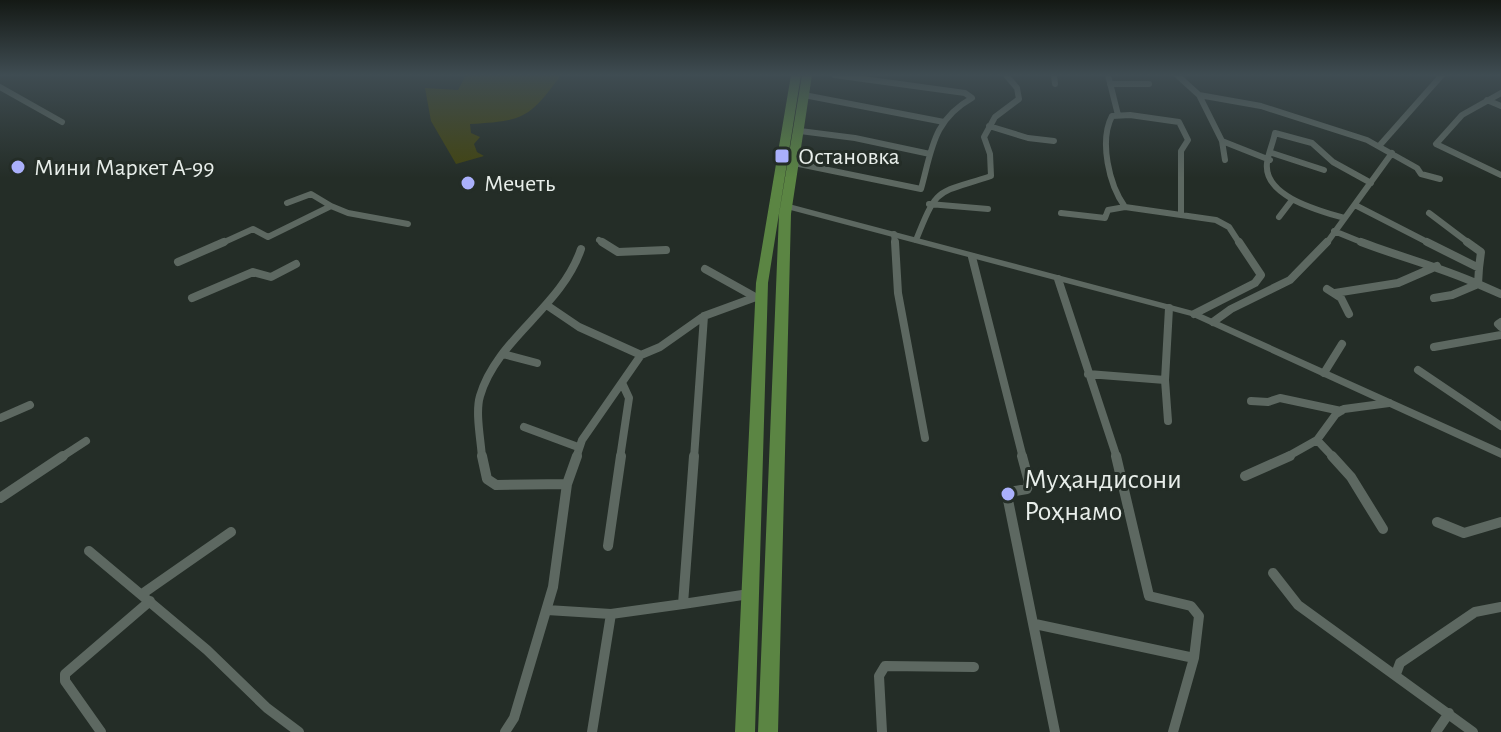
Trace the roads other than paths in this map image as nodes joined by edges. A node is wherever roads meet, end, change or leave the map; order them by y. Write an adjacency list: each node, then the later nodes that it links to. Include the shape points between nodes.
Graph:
1 (39, 109): 13 (street)
2 (798, 109): 47 (main road)
3 (799, 109): 16 (main road)
4 (859, 109): 14 (street)
5 (953, 109): 14 (street)
6 (1005, 109): 15 (street)
7 (1116, 109): 12 (street)
8 (1206, 109): 18 (street)
9 (1271, 109): 19 (street)
10 (1412, 109): 19 (street)
11 (1472, 109): 26 (street, via 1436,144)
12 (1118, 115): 35 (street, via 1109,120 1108,152 1116,192); 38 (street, via 1179,122 1188,140 1181,151)
13 (62, 122)
14 (944, 122): 21 (street)
15 (989, 126): 17 (street); 31 (street, via 984,137 991,176 939,193)
16 (800, 131): 21 (street); 24 (main road)
17 (1054, 141)
18 (1222, 141): 22 (street); 23 (street)
19 (1380, 145): 20 (street)
20 (1392, 153): 27 (street, via 1421,174); 28 (street)
21 (930, 154): 24 (street, via 921,189)
22 (1271, 157): 25 (street); 28 (street, via 1276,132 1295,136); 29 (street, via 1268,174)
23 (1225, 160)
24 (794, 163): 34 (main road)
25 (1324, 170)
26 (1501, 175)
27 (1440, 179)
28 (1371, 183): 32 (street)
29 (1292, 200): 40 (street); 41 (street)
30 (287, 203): 33 (street, via 311,194)
31 (929, 204): 36 (street); 46 (street)
32 (1355, 205): 41 (street); 54 (street)
33 (331, 206): 42 (street); 51 (street, via 268,237 253,229)
34 (786, 206): 44 (street); 47 (main road)
35 (1125, 207): 37 (street, via 1108,210 1105,218); 38 (street)
36 (988, 209)
37 (1061, 213)
38 (1181, 213): 64 (street, via 1229,227 1261,275)
39 (1429, 213): 54 (street, via 1481,252)
40 (1279, 217)
41 (1344, 218): 43 (street)
42 (408, 224)
43 (1334, 231): 53 (street, via 1418,264); 67 (street, via 1292,279 1224,311)
44 (894, 234): 46 (street); 87 (street, via 898,293)
45 (599, 240): 49 (street, via 618,252)
46 (916, 240): 50 (street)
47 (775, 247): 61 (main road); 118 (main road)
48 (581, 249): 62 (street)
49 (666, 250)
50 (972, 257): 56 (street); 108 (street, via 1029,482 1027,489 1015,491 1008,500)
51 (178, 262)
52 (296, 264): 59 (street, via 271,277 253,272)
53 (1437, 266): 57 (street); 65 (street, via 1398,283 1331,291)
54 (1479, 268): 57 (street)
55 (705, 269): 61 (street)
56 (1058, 279): 63 (street); 76 (street)
57 (1478, 284): 58 (street); 60 (street)
58 (1501, 294)
59 (192, 298)
60 (1434, 298)
61 (759, 299): 66 (street); 102 (main road)
62 (548, 306): 71 (street); 72 (street, via 579,327)
63 (1169, 308): 64 (street); 77 (street)
64 (1194, 314): 67 (street)
65 (1349, 314)
66 (704, 316): 72 (street); 104 (street)
67 (1213, 322): 75 (street)
68 (1501, 335): 70 (street)
69 (1342, 344): 75 (street)
70 (1434, 347)
71 (503, 354): 73 (street); 93 (street, via 479,398 487,479 496,485)
72 (641, 355): 78 (street)
73 (537, 363)
74 (1418, 370): 85 (street)
75 (1324, 373): 80 (street)
76 (1088, 374): 77 (street); 109 (street, via 1113,443 1149,596 1196,610)
77 (1165, 380): 84 (street)
78 (623, 385): 90 (street); 99 (street, via 629,398)
79 (1251, 401): 82 (street, via 1280,398)
80 (1389, 403): 82 (street); 91 (street)
81 (30, 405): 83 (street)
82 (1341, 411): 88 (street)
83 (0, 418)
84 (1168, 421)
85 (1501, 426)
86 (524, 427): 90 (street)
87 (925, 438)
88 (1317, 440): 92 (street); 97 (street, via 1351,477)
89 (86, 441): 94 (street)
90 (578, 447): 93 (street)
91 (1501, 454)
92 (1245, 476)
93 (567, 484): 106 (street)
94 (0, 498)
95 (1437, 522): 96 (street, via 1464,533)
96 (1501, 522)
97 (1383, 529)
98 (231, 532): 103 (street)
99 (608, 546)
100 (89, 551): 103 (street)
101 (1273, 573): 111 (street, via 1298,605)
102 (750, 594): 104 (street); 117 (main road)
103 (146, 598): 113 (street, via 65,674); 114 (street)
104 (683, 604): 107 (street)
105 (1501, 607): 111 (street, via 1475,612 1400,663)
106 (547, 610): 107 (street); 115 (street)
107 (611, 614): 116 (street)
108 (1035, 624): 109 (street); 120 (street)
109 (1194, 658): 121 (street)
110 (974, 667): 119 (street, via 885,666 879,676)
111 (1396, 674): 112 (street)
112 (1449, 713): 122 (street); 123 (street)
113 (101, 732)
114 (299, 732)
115 (505, 732)
116 (592, 732)
117 (745, 732)
118 (768, 732)
119 (882, 732)
120 (1055, 732)
121 (1173, 732)
122 (1436, 732)
123 (1473, 732)

